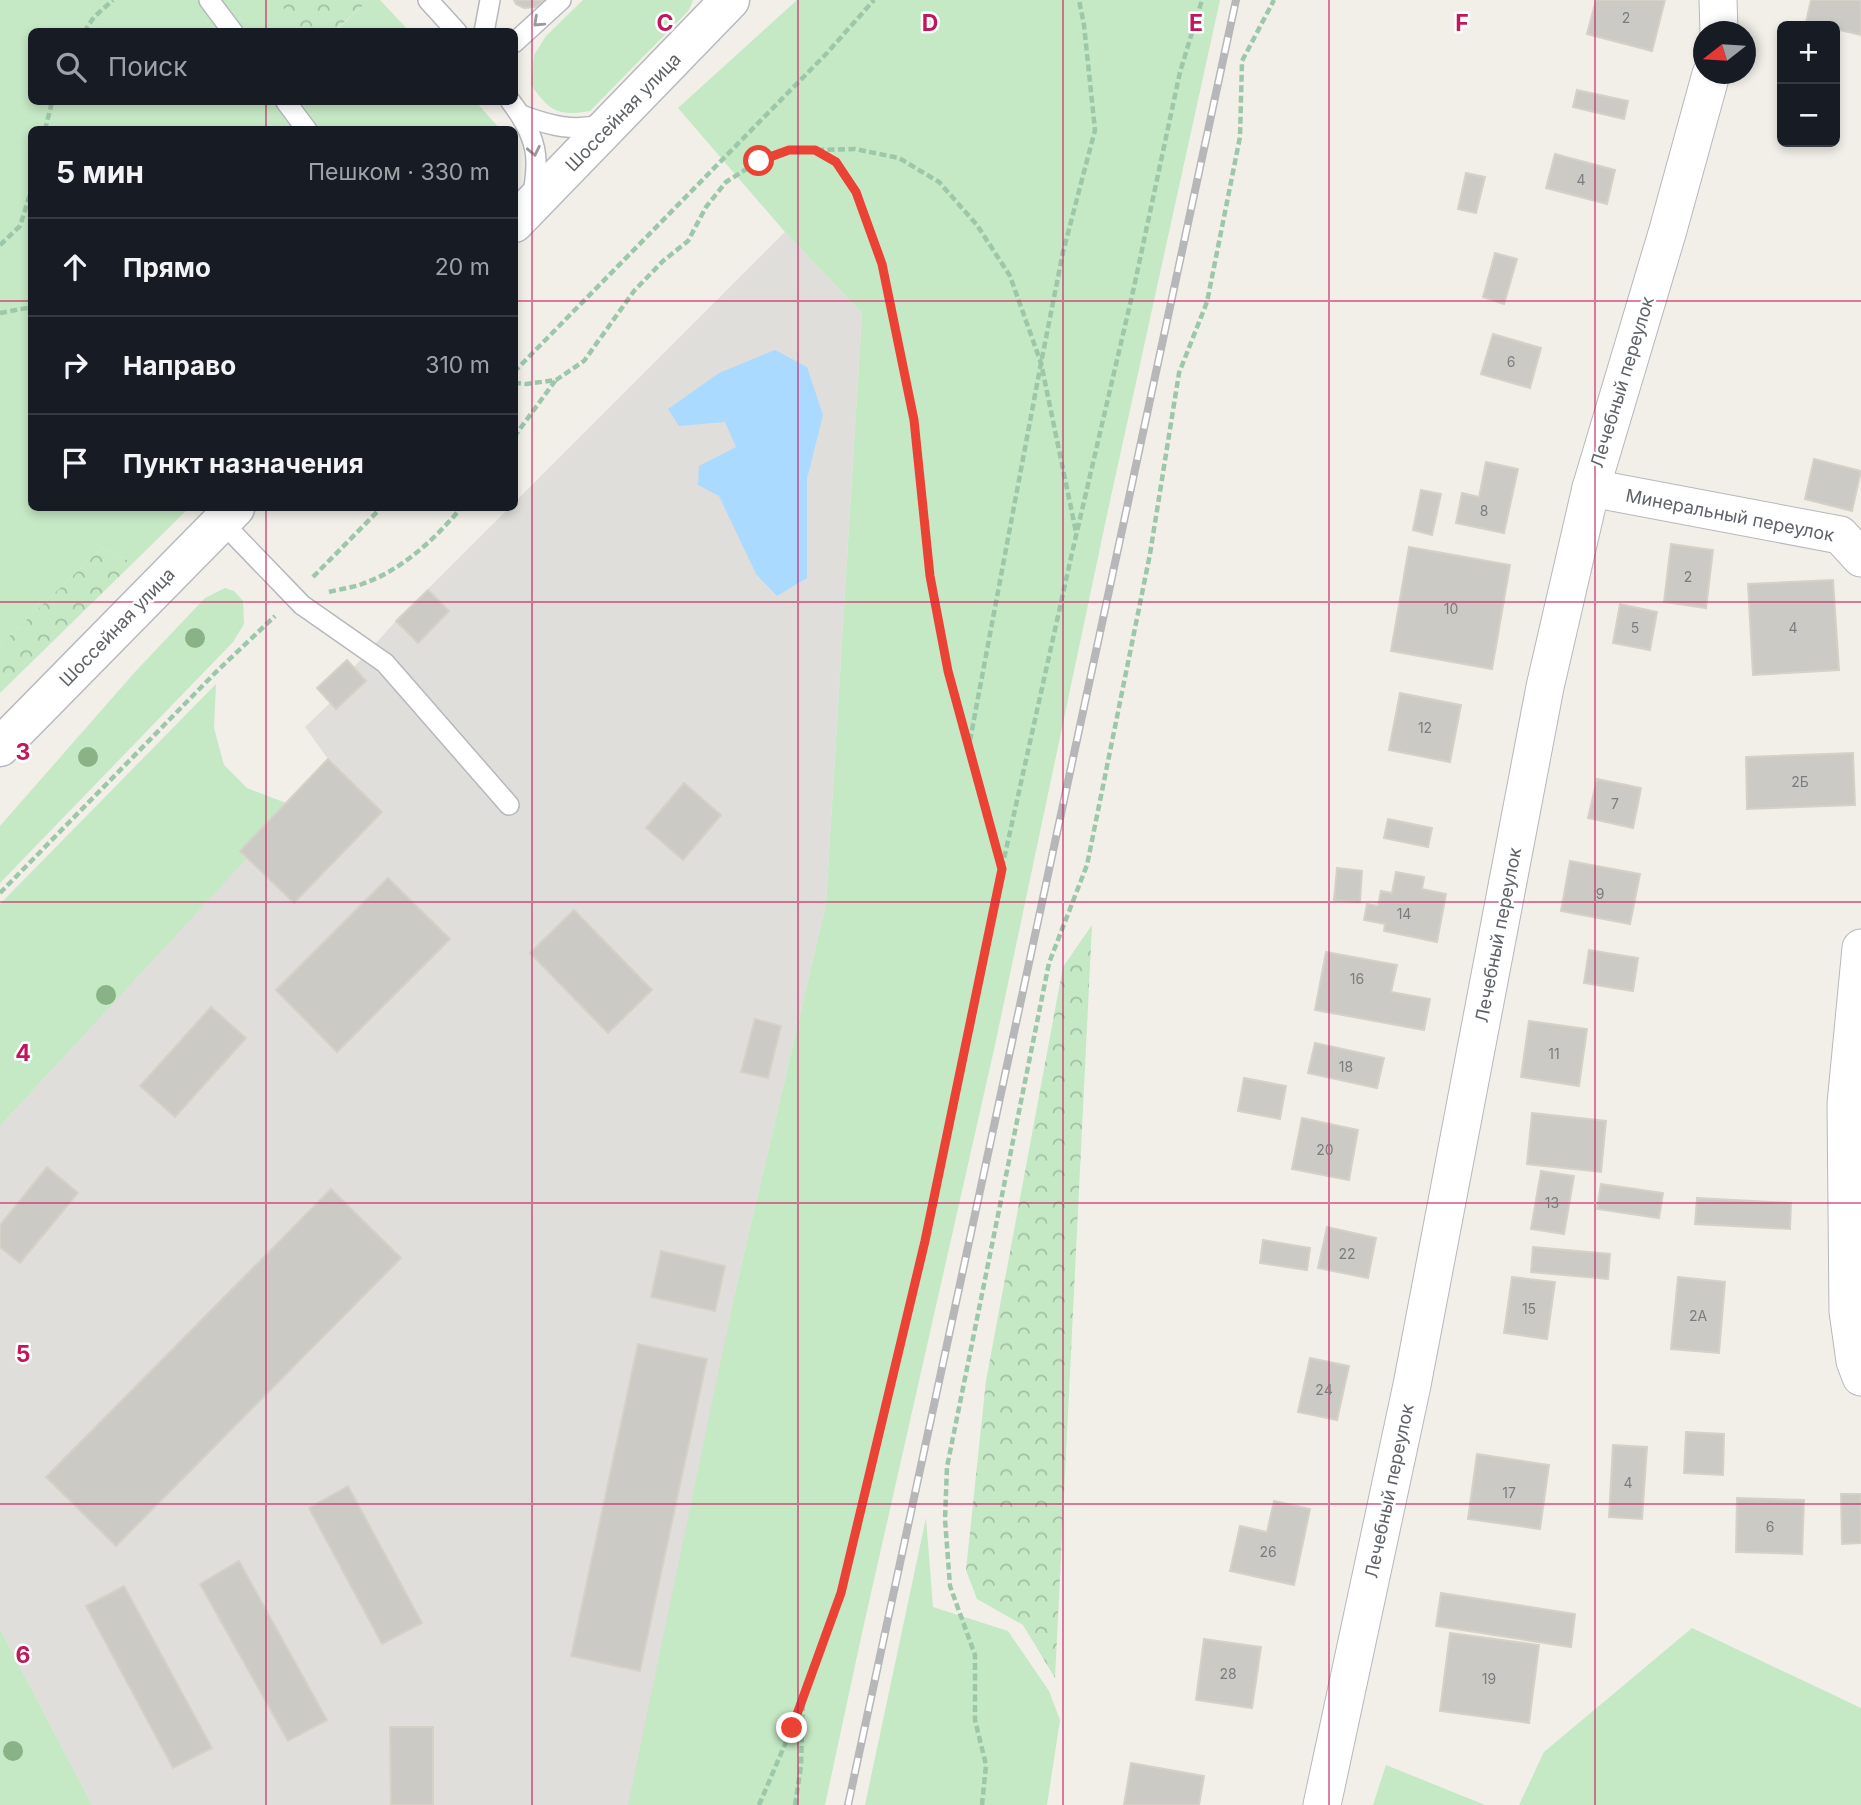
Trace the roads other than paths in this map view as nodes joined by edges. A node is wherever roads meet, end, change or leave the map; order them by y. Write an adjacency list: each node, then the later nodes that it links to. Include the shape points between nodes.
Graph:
1 (209, 0): 8 (lane)
2 (428, 0): 9 (lane)
3 (490, 0): 10 (lane)
4 (561, 0): 11 (lane, one-way to 11)
5 (1718, 0): 7 (street)
6 (721, 5): 15 (main road, Шоссейная улица)
7 (1719, 21)
8 (230, 28)
9 (453, 28)
10 (485, 28)
11 (518, 39)
12 (1708, 84): 18 (street, Лечебный переулок)
13 (288, 105): 16 (lane)
14 (516, 108): 15 (lane, via 549,126 590,128); 17 (lane, one-way to 17, via 533,141 537,163)
15 (614, 121): 17 (main road, Шоссейная улица)
16 (304, 126)
17 (523, 214)
18 (1591, 488): 20 (street, Минеральный переулок, via 1840,535); 25 (street, Лечебный переулок, via 1545,687 1412,1385)
19 (228, 514): 21 (main road, Шоссейная улица); 22 (lane, via 294,597 385,663)
20 (1861, 558)
21 (0, 747)
22 (509, 805)
23 (1861, 948): 24 (street, via 1846,1104 1848,1311)
24 (1861, 1377)
25 (1322, 1805)

